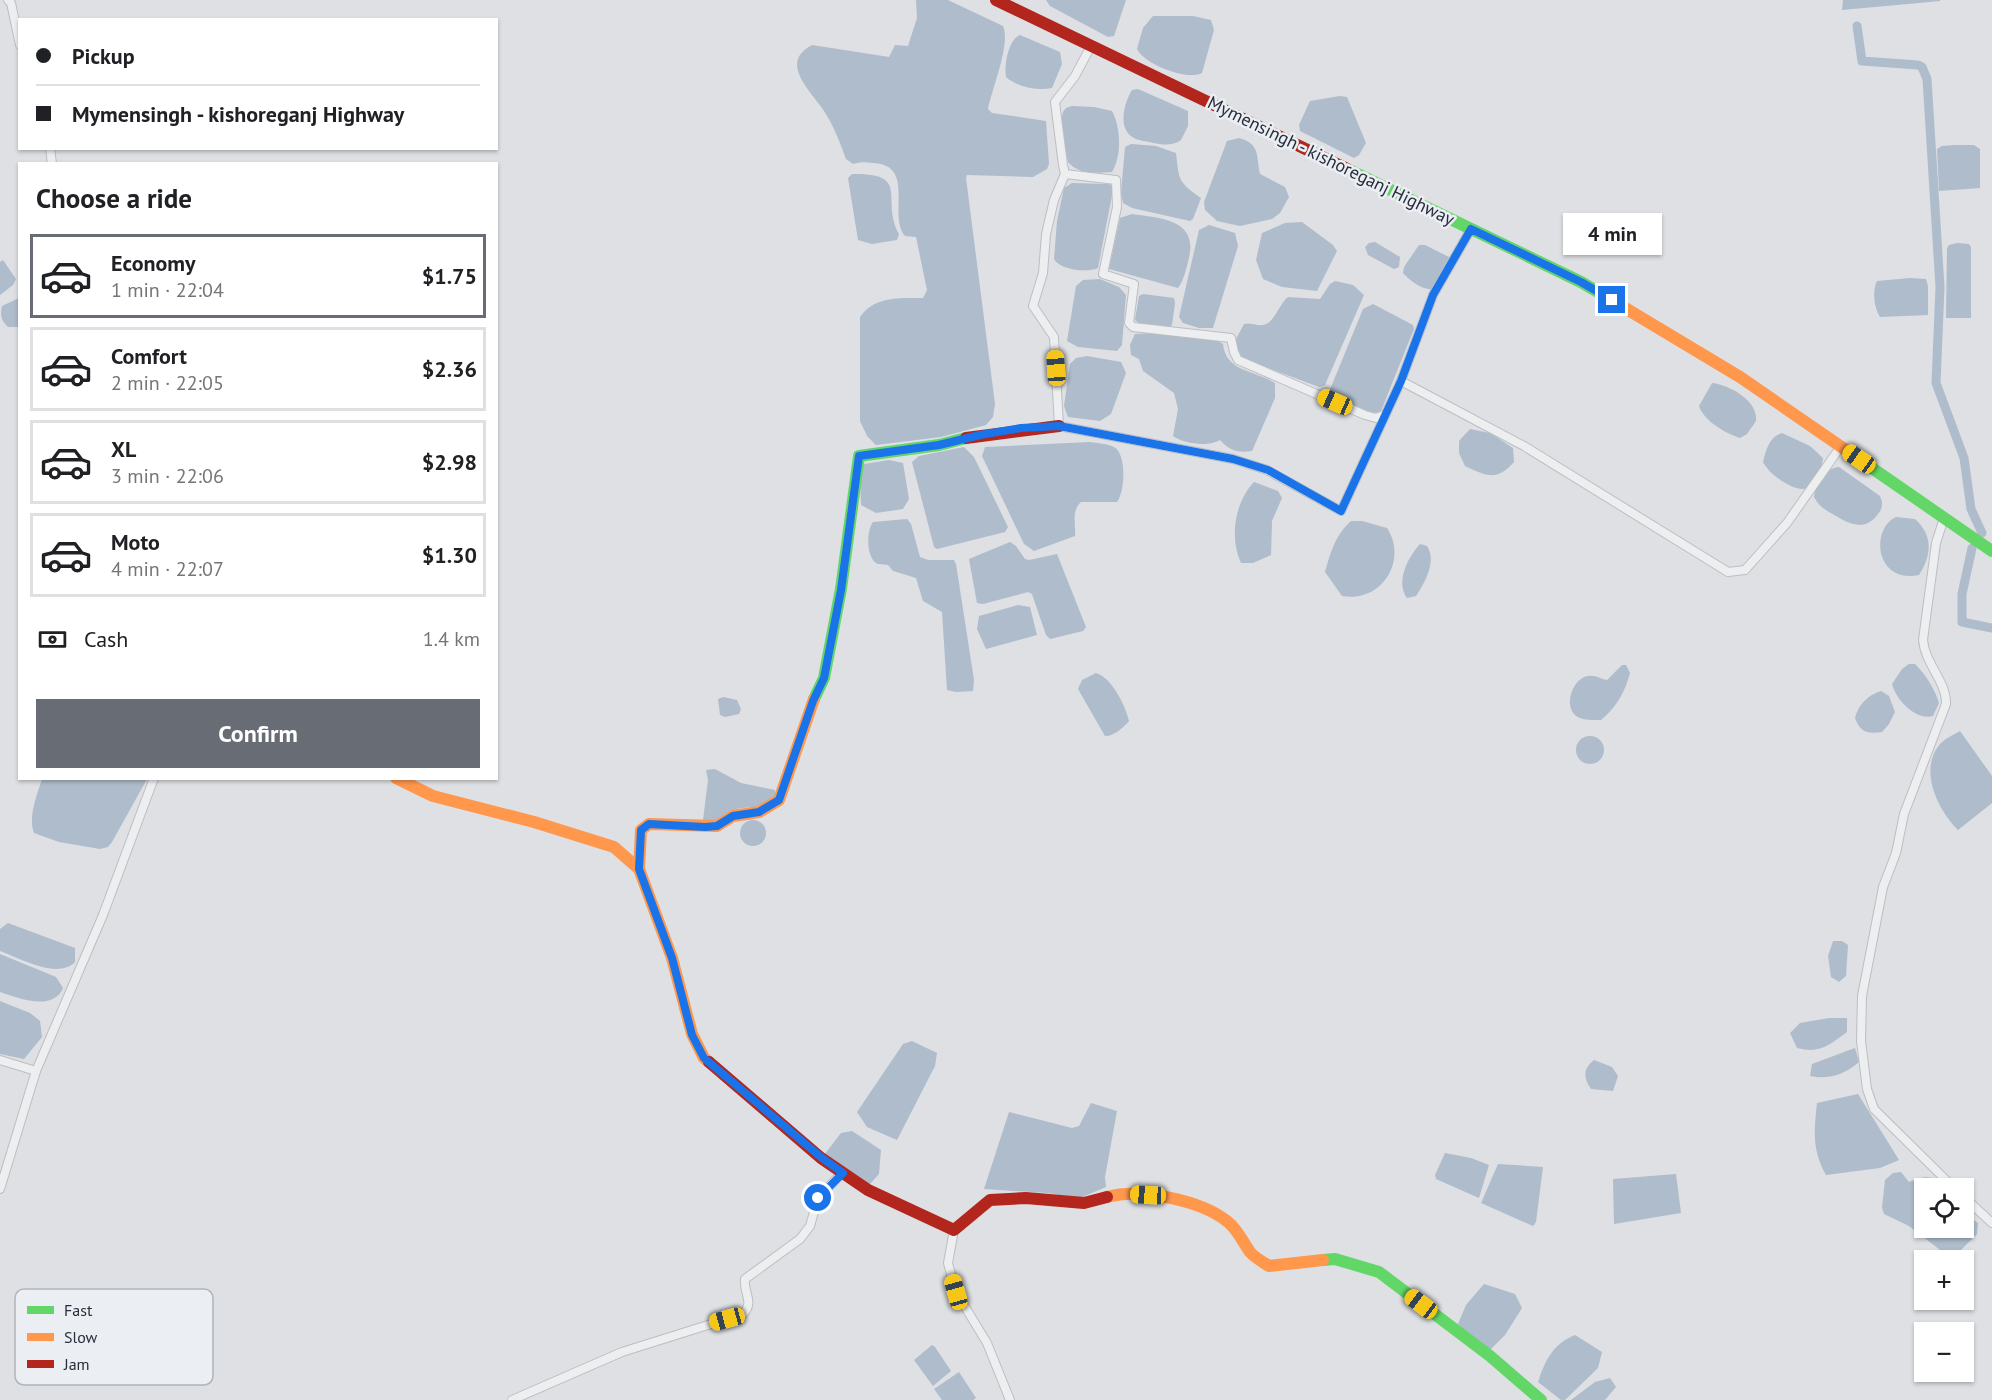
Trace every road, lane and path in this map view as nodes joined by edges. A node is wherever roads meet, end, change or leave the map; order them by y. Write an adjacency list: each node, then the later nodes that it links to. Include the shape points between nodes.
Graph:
1 (8, 0): 3 (street)
2 (996, 0): 4 (street, Mymensingh - kishoreganj Highway)
3 (18, 36)
4 (1091, 46): 5 (street, via 1082,66 1055,102); 6 (street, Mymensingh - kishoreganj Highway)
5 (1065, 174): 8 (street, via 1116,180 1117,207 1102,274 1134,284 1129,323 1133,327 1231,338 1238,360 1365,415); 9 (street, via 1054,200 1043,273 1033,306 1054,337)
6 (1471, 229): 7 (street, via 1433,295); 10 (street, Mymensingh - kishoreganj Highway, via 1581,282 1675,337)
7 (1401, 381): 8 (street); 10 (street, via 1524,446 1728,572 1745,570 1787,524)
8 (1384, 415): 9 (street, via 1341,511 1268,470 1233,459)
9 (1059, 426): 15 (street, via 1021,428 859,456 841,590 824,678 779,800 759,812 733,816 717,826 649,824 641,830)
10 (1841, 446): 11 (street, Mymensingh - kishoreganj Highway)
11 (1944, 518): 12 (street, Mymensingh - kishoreganj Highway); 19 (street, via 1936,543 1923,640 1946,704 1904,814 1896,853 1883,887 1862,996 1861,1041 1867,1089 1874,1109)
12 (1992, 551)
13 (153, 780): 17 (street, via 104,915)
14 (400, 780): 15 (street, via 433,796 614,847)
15 (639, 869): 18 (street, via 672,958 692,1035 704,1058)
16 (0, 1060): 17 (street)
17 (36, 1071): 20 (street)
18 (843, 1173): 23 (street, via 868,1190); 24 (street, via 818,1198 810,1226 800,1239 745,1279 750,1301 743,1314 622,1352)
19 (1943, 1178)
20 (0, 1189)
21 (1974, 1206): 22 (street)
22 (1992, 1223)
23 (954, 1230): 25 (street, via 948,1263 956,1292 987,1343); 26 (street, via 990,1200 1026,1198 1084,1203 1119,1194 1182,1199 1230,1223 1252,1254 1269,1266 1335,1259 1379,1272)
24 (512, 1400)
25 (1010, 1400)
26 (1542, 1400)

